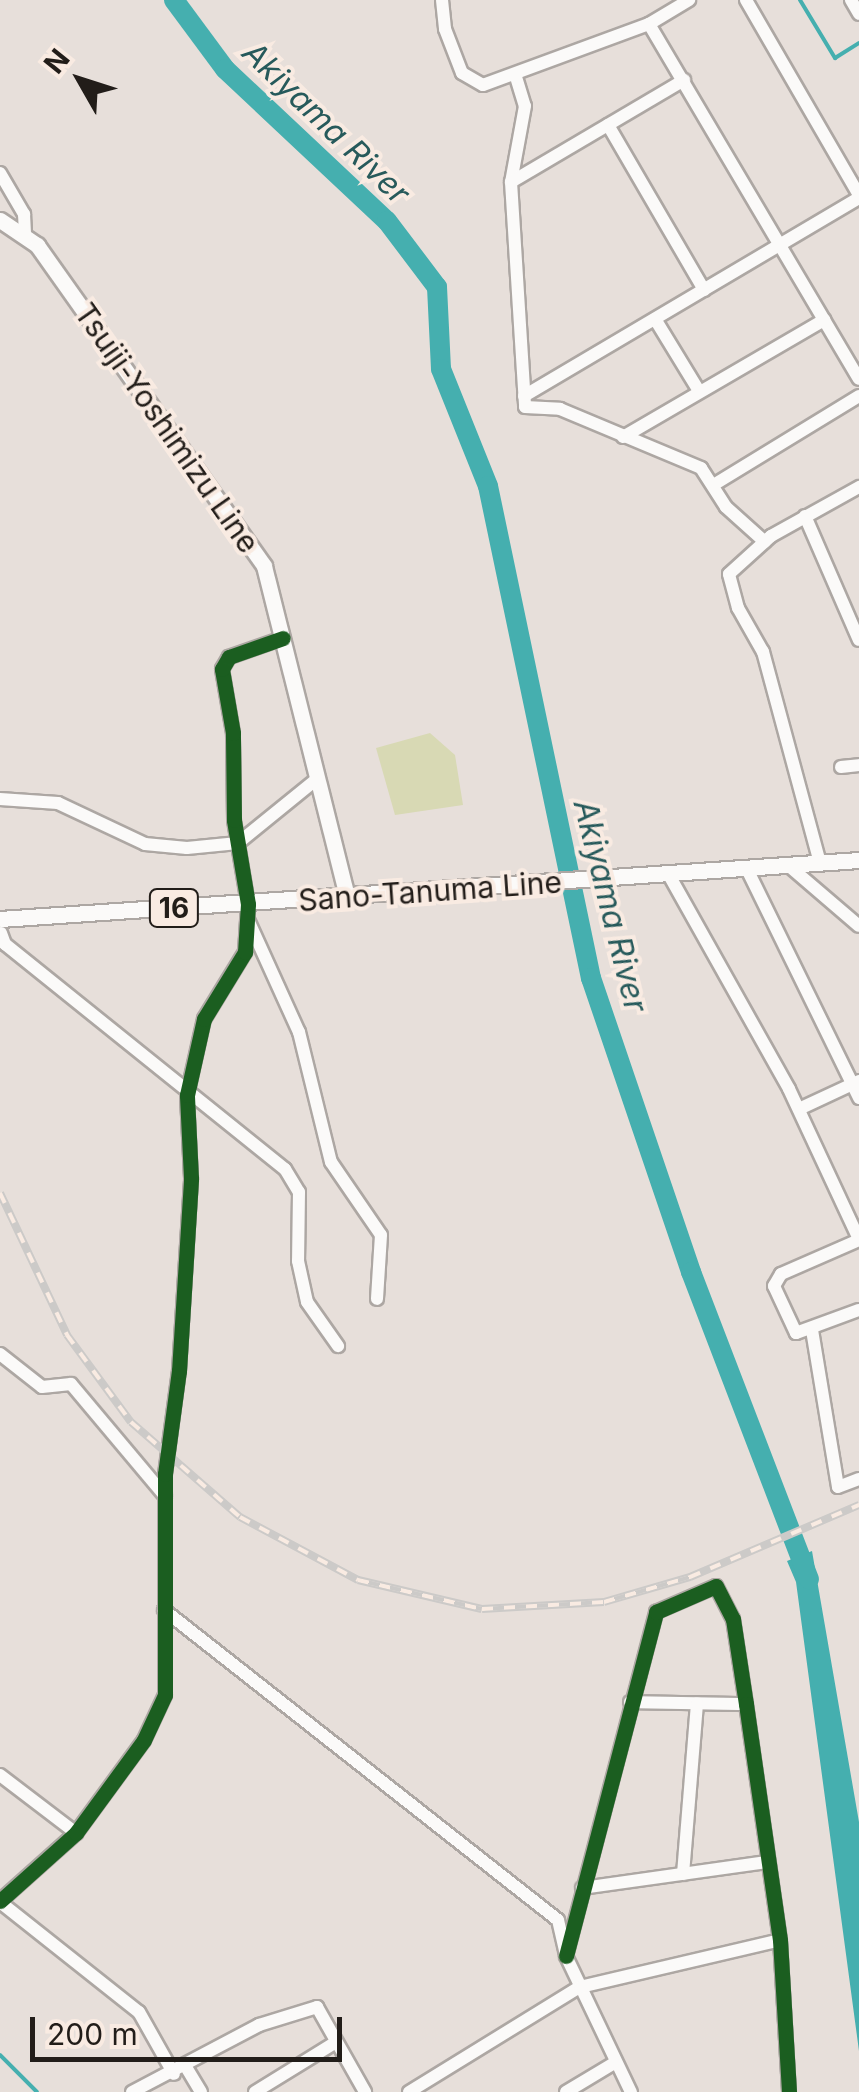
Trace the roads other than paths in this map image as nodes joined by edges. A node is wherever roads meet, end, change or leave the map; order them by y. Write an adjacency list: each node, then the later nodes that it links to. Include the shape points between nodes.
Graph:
1 (442, 0): 7 (street, via 444,29 462,73 483,85)
2 (689, 0): 6 (street)
3 (746, 0): 12 (street)
4 (851, 0): 5 (street)
5 (859, 14)
6 (649, 24): 7 (street); 8 (street)
7 (516, 77): 11 (street, via 525,106)
8 (684, 80): 9 (street); 15 (street)
9 (608, 125): 11 (street); 16 (street)
10 (0, 172): 14 (street, via 24,214)
11 (511, 182): 21 (street)
12 (859, 197): 15 (street)
13 (0, 220): 14 (main road, Tsuiji-Yoshimizu Line)
14 (26, 232): 28 (main road, Tsuiji-Yoshimizu Line, via 256,552)
15 (780, 245): 16 (street); 18 (street)
16 (704, 290): 17 (street)
17 (655, 319): 20 (street); 21 (street)
18 (824, 320): 19 (street); 20 (street)
19 (859, 379)
20 (699, 390): 23 (street)
21 (524, 396): 23 (street, via 526,409 560,410)
22 (859, 396): 24 (street)
23 (623, 438): 24 (street, via 678,456)
24 (715, 484): 27 (street, via 726,507)
25 (859, 487): 26 (street)
26 (805, 516): 27 (street); 29 (street)
27 (765, 542): 36 (street, via 730,571 730,582 761,647)
28 (282, 638): 32 (main road, Tsuiji-Yoshimizu Line); 34 (street, via 229,657 222,668 234,734)
29 (859, 640)
30 (859, 765): 31 (street)
31 (841, 767)
32 (318, 778): 34 (street); 40 (main road, Tsuiji-Yoshimizu Line)
33 (0, 799): 34 (street, via 58,803 165,848)
34 (238, 843): 41 (street)
35 (859, 860): 36 (main road, Sano-Tanuma Line / 16)
36 (820, 864): 37 (main road, Sano-Tanuma Line / 16)
37 (789, 866): 38 (main road, Sano-Tanuma Line / 16); 43 (street)
38 (747, 869): 39 (main road, Sano-Tanuma Line / 16); 44 (street)
39 (669, 874): 40 (main road, Sano-Tanuma Line / 16); 46 (street)
40 (347, 896): 41 (main road, Sano-Tanuma Line / 16)
41 (248, 912): 42 (main road, Sano-Tanuma Line / 16); 45 (street, via 246,952 204,1019); 48 (street, via 300,1032 330,1162 382,1235)
42 (1, 926): 45 (street, via 4,944)
43 (859, 926)
44 (857, 1088): 46 (street)
45 (187, 1094): 51 (street, via 274,1158 294,1182 304,1293); 54 (street, via 191,1178)
46 (799, 1109): 47 (street)
47 (859, 1240): 50 (street, via 776,1279 796,1333)
48 (377, 1299)
49 (859, 1310): 50 (street)
50 (812, 1330): 53 (street, via 838,1488)
51 (338, 1346)
52 (0, 1354): 54 (street, via 42,1387 71,1384)
53 (859, 1479)
54 (165, 1496): 55 (street)
55 (164, 1610): 60 (street, via 165,1695 158,1713); 66 (street, via 558,1920)
56 (630, 1702): 57 (street); 58 (street, via 656,1612 716,1586 733,1618); 63 (street)
57 (697, 1704): 58 (street); 62 (street)
58 (746, 1704): 61 (street)
59 (0, 1775): 60 (street)
60 (76, 1834): 64 (street)
61 (766, 1862): 62 (street); 65 (street)
62 (683, 1874): 63 (street)
63 (582, 1888): 66 (street)
64 (0, 1902): 70 (street, via 139,2012)
65 (780, 1940): 67 (street); 78 (street)
66 (566, 1956): 67 (street)
67 (580, 1987): 69 (street); 75 (street)
68 (336, 2042): 70 (street, via 317,2007 259,2025); 73 (street); 74 (street)
69 (616, 2062): 76 (street); 77 (street)
70 (180, 2070): 71 (street); 72 (street)
71 (132, 2092)
72 (201, 2092)
73 (254, 2092)
74 (365, 2092)
75 (408, 2092)
76 (566, 2092)
77 (631, 2092)
78 (789, 2092)

